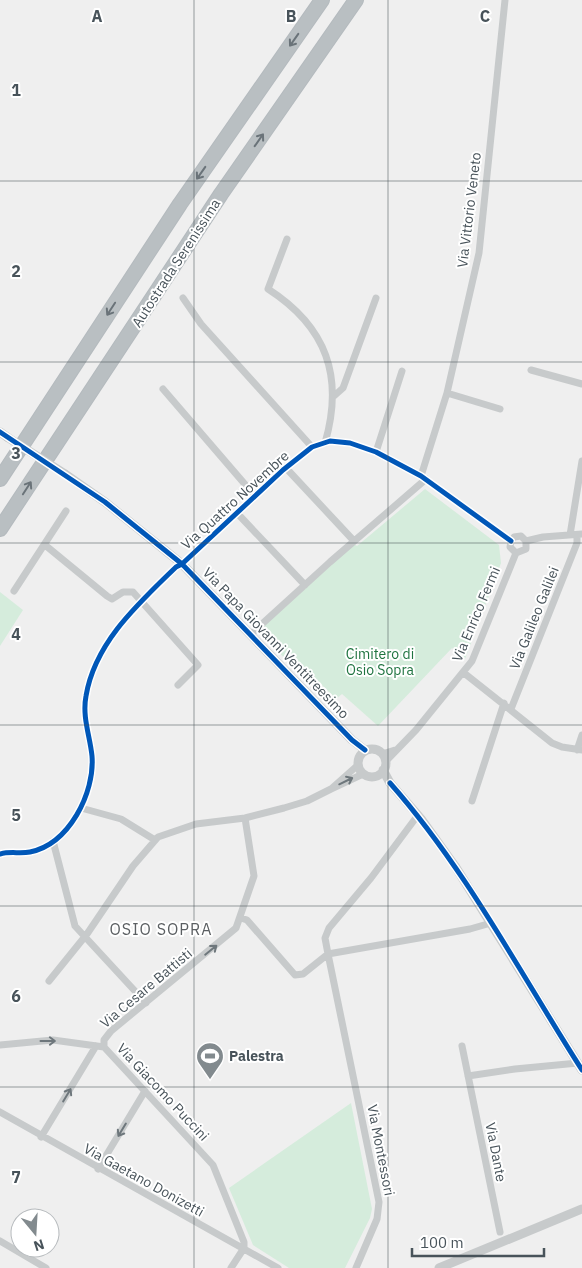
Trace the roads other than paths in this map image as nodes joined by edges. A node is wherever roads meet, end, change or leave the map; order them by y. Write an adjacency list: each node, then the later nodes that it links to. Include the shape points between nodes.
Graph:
1 (322, 0): 21 (highway, Autostrada Serenissima, one-way to 21, via 180,204)
2 (356, 0): 25 (highway, Autostrada Serenissima, one-way to 2, via 222,194)
3 (505, 0): 11 (street, Via Vittorio Veneto, via 479,252)
4 (287, 240): 12 (street, via 268,289 295,311 323,348 331,371)
5 (183, 298): 16 (street, via 202,324)
6 (376, 298): 12 (street, via 343,388)
7 (531, 370): 9 (street)
8 (402, 371): 17 (street)
9 (582, 384)
10 (163, 389): 22 (street)
11 (447, 393): 13 (street); 20 (street, Via Vittorio Veneto)
12 (334, 396): 15 (street, via 332,418)
13 (500, 409)
14 (4, 434): 32 (street, Via Papa Giovanni Ventitreesimo, bridge, via 146,532)
15 (324, 443): 16 (street, Via Quattro Novembre); 17 (street, Via Quattro Novembre, via 350,443)
16 (312, 447): 19 (street, Via Quattro Novembre)
17 (376, 452): 20 (street, Via Quattro Novembre)
18 (582, 461): 26 (street, Via Galileo Galilei, via 576,483)
19 (286, 468): 22 (street, Via Quattro Novembre); 28 (street)
20 (423, 478): 27 (street, Via Quattro Novembre); 28 (street)
21 (0, 479)
22 (255, 496): 24 (street, Via Quattro Novembre)
23 (66, 511): 30 (street)
24 (237, 513): 32 (street, Via Quattro Novembre); 33 (street)
25 (0, 529)
26 (576, 534): 29 (street, via 543,536); 40 (street, Via Galileo Galilei, via 577,543)
27 (511, 540): 29 (street, via 521,536); 31 (street, via 510,547)
28 (354, 541): 33 (street)
29 (526, 541): 31 (street, via 526,549)
30 (45, 545): 34 (street); 35 (street, via 112,599 128,591)
31 (516, 553): 37 (street, Via Enrico Fermi, via 472,661)
32 (182, 564): 35 (street, Via Quattro Novembre); 36 (street, Via Papa Giovanni Ventitreesimo)
33 (305, 585): 36 (street)
34 (14, 591)
35 (141, 602): 38 (street, via 198,665); 47 (street, Via Quattro Novembre, via 117,628 101,656 86,696 85,722 92,758 88,791)
36 (251, 634): 43 (street, Via Papa Giovanni Ventitreesimo)
37 (464, 673): 39 (street); 44 (street, Via Enrico Fermi)
38 (178, 685)
39 (504, 703): 40 (street); 46 (street)
40 (511, 709): 42 (street, via 552,743)
41 (582, 735): 42 (street)
42 (580, 750)
43 (362, 752): 44 (street, via 372,748); 45 (street)
44 (382, 765): 45 (street, via 370,777); 48 (street, via 390,782)
45 (360, 770): 49 (street, via 307,801)
46 (472, 801)
47 (80, 808): 50 (street, via 121,819); 51 (street, Via Quattro Novembre, via 65,831)
48 (418, 815): 54 (street); 56 (street, Via Montessori, via 328,930 325,938)
49 (245, 818): 50 (street, via 196,824); 53 (street, Via Cesare Battisti, via 254,876)
50 (155, 840): 55 (street)
51 (53, 841): 52 (street, via 31,852); 55 (street, via 71,918)
52 (1, 853)
53 (241, 918): 56 (street, via 247,920 295,974 303,974); 58 (street, Via Cesare Battisti, one-way to 53, via 230,934)
54 (491, 922): 56 (street, via 470,929); 62 (street)
55 (84, 937): 57 (street); 58 (street)
56 (328, 954): 75 (street, Via Montessori, via 379,1202 377,1219)
57 (49, 981)
58 (146, 1003): 61 (street, Via Cesare Battisti, via 111,1031)
59 (0, 1045): 61 (street, Via Giacomo Puccini, one-way to 61, via 53,1040)
60 (462, 1046): 63 (street, Via Dante)
61 (100, 1047): 64 (street, Via Giacomo Puccini); 66 (street, Via Cesare Battisti, one-way to 61)
62 (580, 1066): 63 (street, via 520,1068)
63 (468, 1076): 69 (street, Via Dante)
64 (145, 1091): 67 (street, one-way to 67); 71 (street, Via Giacomo Puccini, via 213,1164 243,1238)
65 (0, 1112): 66 (street, Via Gaetano Donizetti)
66 (41, 1136): 67 (street, Via Gaetano Donizetti)
67 (98, 1169): 71 (street, Via Gaetano Donizetti)
68 (582, 1210): 76 (street)
69 (500, 1232)
70 (0, 1241): 72 (street)
71 (243, 1250): 73 (street); 74 (street, Via Gaetano Donizetti)
72 (46, 1268)
73 (232, 1268)
74 (278, 1268)
75 (356, 1268)
76 (439, 1268)

